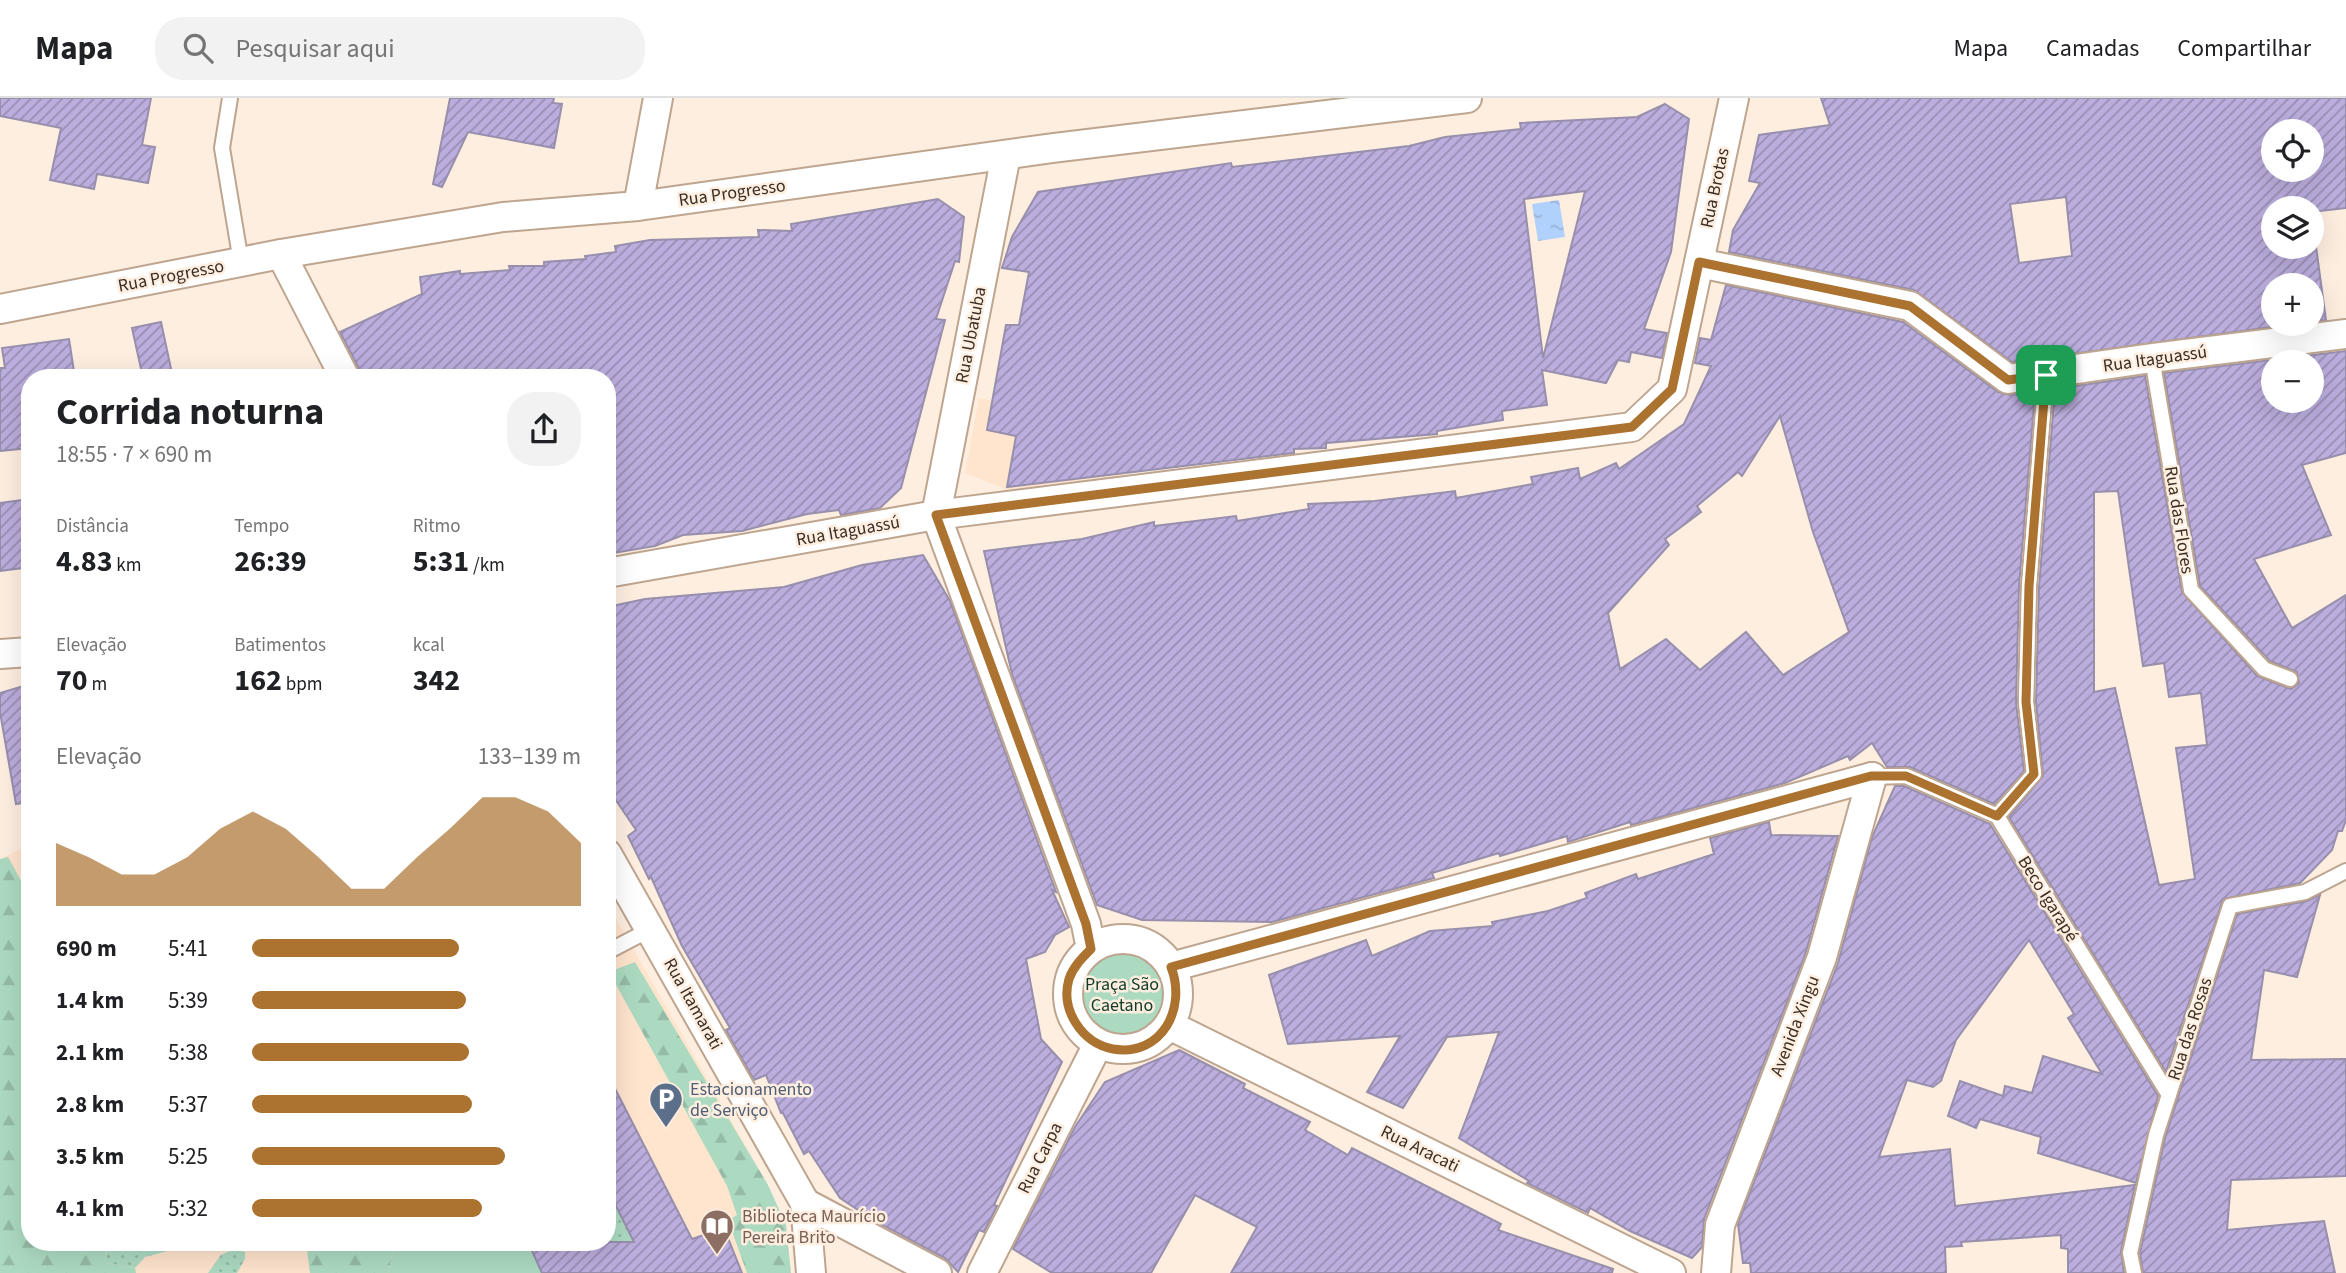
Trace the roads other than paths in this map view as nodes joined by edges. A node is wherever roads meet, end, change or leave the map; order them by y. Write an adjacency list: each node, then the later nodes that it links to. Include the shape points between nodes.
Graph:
1 (230, 98): 9 (lane, via 222,148)
2 (658, 98): 7 (street)
3 (1467, 98): 5 (street, Rua Progresso)
4 (1734, 98): 10 (street, Rua Brotas)
5 (1381, 103): 6 (street, Rua Progresso)
6 (1006, 155): 7 (street, Rua Progresso); 17 (street, Rua Ubatuba)
7 (638, 206): 8 (street, Rua Progresso, via 503,217)
8 (281, 254): 9 (street, Rua Progresso); 14 (street)
9 (241, 262): 11 (street, Rua Progresso)
10 (1699, 262): 15 (street, Rua Itaguassú, via 1910,306 2008,380); 16 (street, Rua Brotas, via 1672,389)
11 (0, 309)
12 (2346, 334): 13 (street, Rua Itaguassú)
13 (2152, 358): 15 (street, Rua Itaguassú); 21 (lane, Rua das Flores, via 2191,590 2264,669)
14 (340, 369)
15 (2046, 375): 23 (lane, via 2029,586 2026,702 2034,774)
16 (1632, 427): 17 (street, Rua Itaguassú)
17 (936, 515): 18 (street, Rua Itaguassú); 28 (street)
18 (616, 571)
19 (21, 653): 20 (street)
20 (0, 654)
21 (2290, 679)
22 (1871, 776): 23 (lane, via 1906,776); 29 (street); 38 (street, Avenida Xingu, via 1822,957 1720,1225)
23 (1997, 816): 32 (lane, Beco Igarapé)
24 (616, 869): 26 (street, Rua Itamarati)
25 (2346, 871): 32 (lane, Rua das Rosas, via 2305,892 2230,906)
26 (651, 929): 27 (lane); 33 (street, Rua Itamarati)
27 (616, 947)
28 (1091, 949): 29 (street, via 1126,939 1152,948); 31 (street, via 1072,972 1067,998 1071,1017)
29 (1171, 967): 30 (street, via 1178,997)
30 (1169, 1025): 31 (street, via 1158,1037 1129,1049); 37 (street, Rua Aracati)
31 (1097, 1044): 36 (street, Rua Carpa)
32 (2169, 1096): 39 (lane, Rua das Rosas, via 2155,1135 2130,1253)
33 (806, 1203): 34 (street, Rua Itamarati); 35 (street)
34 (811, 1273)
35 (937, 1273)
36 (982, 1273)
37 (1671, 1273)
38 (1716, 1273)
39 (2134, 1273)

